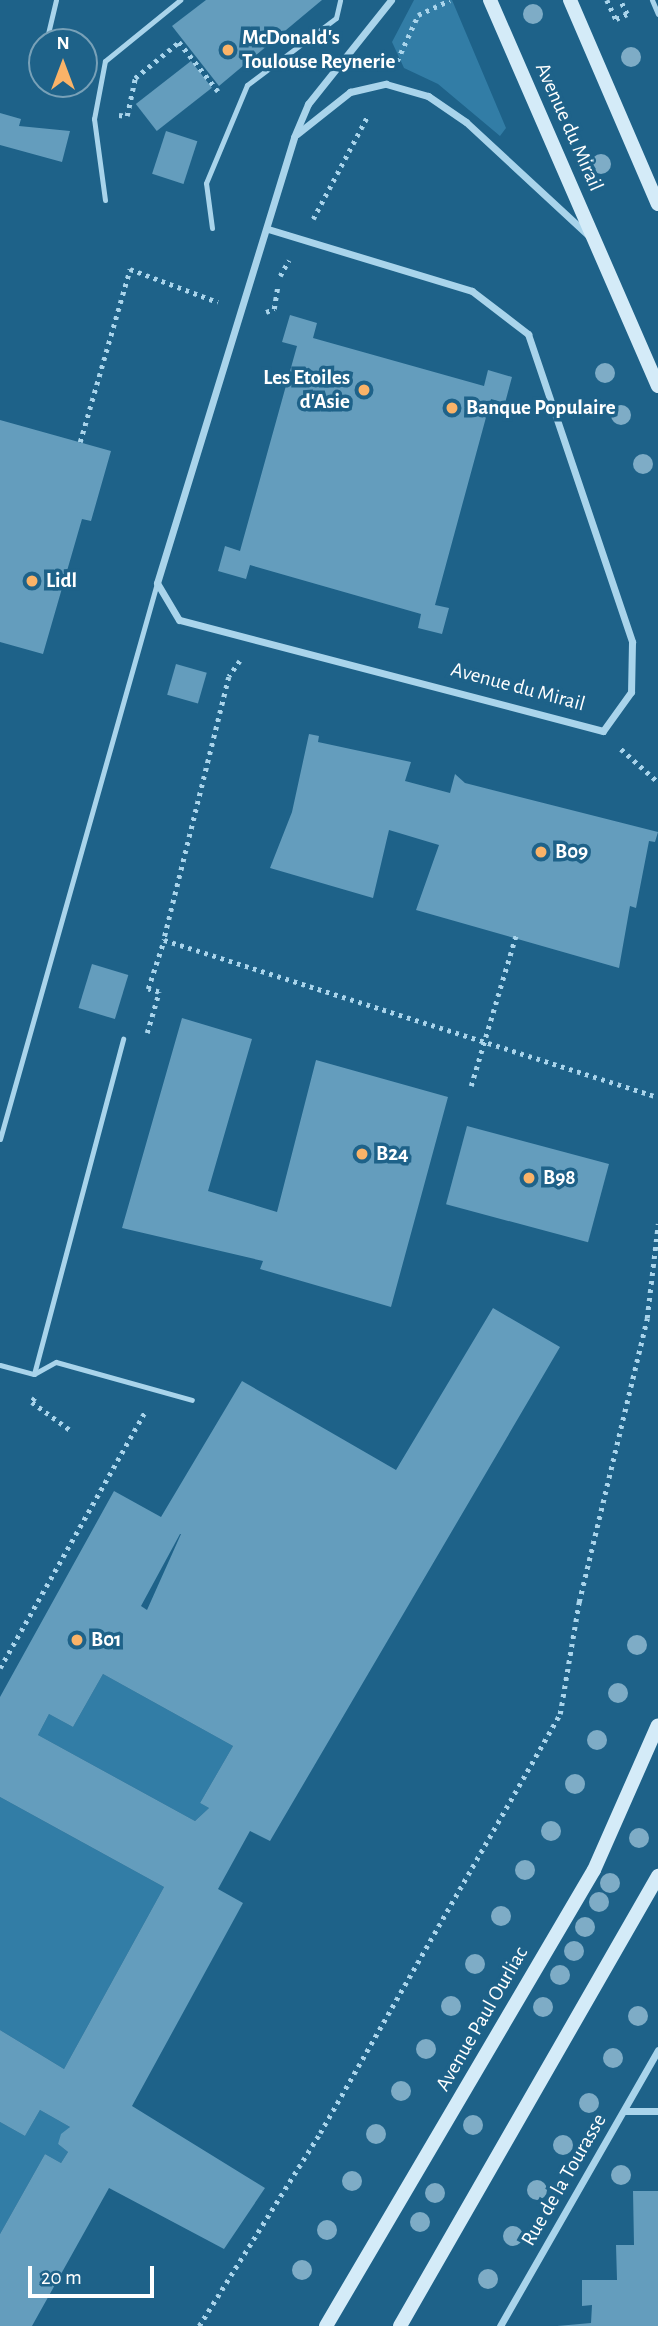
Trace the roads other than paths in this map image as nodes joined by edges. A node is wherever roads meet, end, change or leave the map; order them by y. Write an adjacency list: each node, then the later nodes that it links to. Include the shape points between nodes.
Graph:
1 (56, 0): 9 (lane)
2 (180, 0): 11 (lane, via 104,61 94,120)
3 (340, 0): 13 (lane, via 336,18 247,85 206,183)
4 (391, 0): 10 (street, via 309,104)
5 (490, 0): 15 (main road, Avenue du Mirail)
6 (570, 0): 12 (main road)
7 (652, 0): 8 (lane)
8 (658, 14)
9 (49, 28)
10 (294, 137): 14 (street); 15 (street, via 350,92 386,84 428,96 467,122)
11 (105, 200)
12 (658, 204)
13 (212, 228)
14 (268, 229): 17 (street); 17 (street, Avenue du Mirail, via 472,291 528,334 632,642 631,692 603,732 180,620)
15 (596, 243): 16 (main road, Avenue du Mirail)
16 (658, 386)
17 (157, 583): 19 (lane)
18 (123, 1039): 21 (lane)
19 (0, 1139)
20 (0, 1365): 21 (lane)
21 (34, 1374): 22 (lane, via 56,1362)
22 (192, 1400)
23 (658, 1725): 28 (main road, Avenue Paul Ourliac, via 594,1870)
24 (658, 1876): 29 (main road)
25 (658, 2050): 26 (street, Rue de la Tourasse)
26 (624, 2111): 27 (street); 30 (street, Rue de la Tourasse)
27 (658, 2111)
28 (326, 2326)
29 (400, 2326)
30 (500, 2326)

